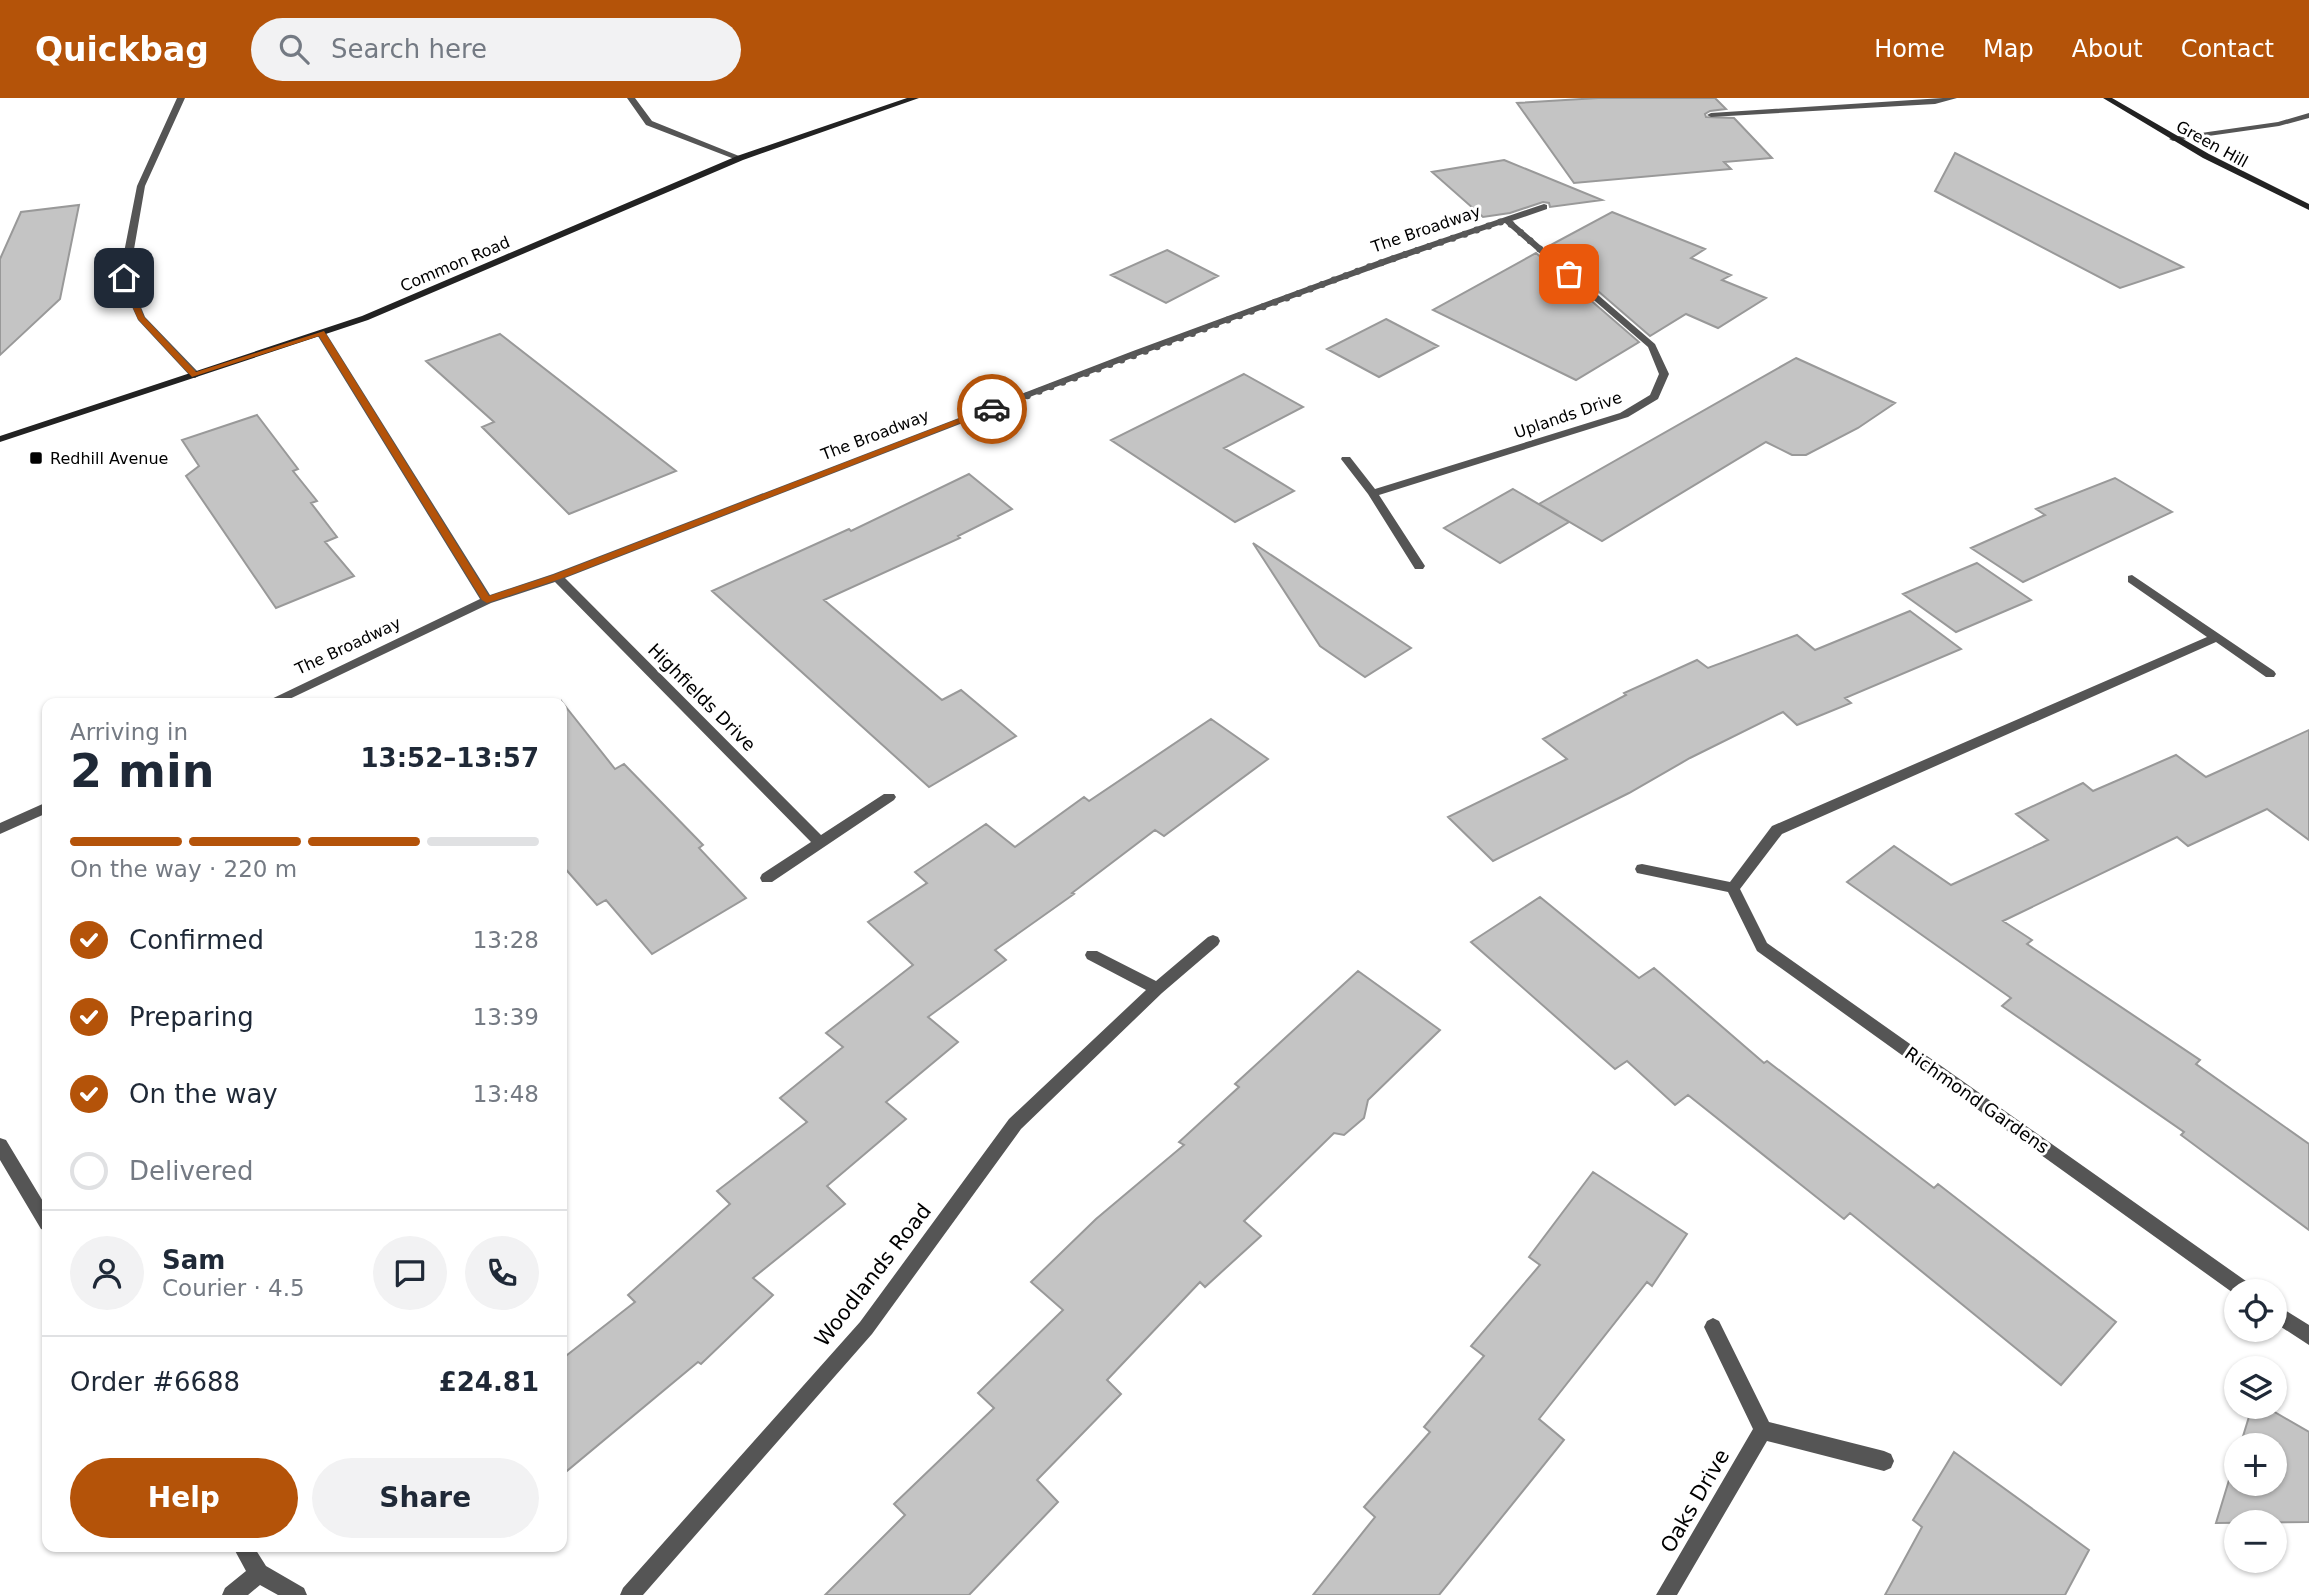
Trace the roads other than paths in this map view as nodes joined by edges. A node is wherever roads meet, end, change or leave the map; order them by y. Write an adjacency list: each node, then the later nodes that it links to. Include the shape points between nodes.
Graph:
1 (181, 98): 14 (street, via 141,186 124,278 141,318)
2 (631, 98): 9 (street, via 649,123)
3 (915, 98): 9 (street, Common Road)
4 (1953, 98): 6 (street)
5 (2107, 98): 8 (street, Green Hill)
6 (1711, 115)
7 (2309, 115): 8 (street, via 2279,124)
8 (2173, 139): 10 (street, Green Hill)
9 (740, 158): 13 (street, Common Road, via 504,261)
10 (2309, 206)
11 (1544, 207): 12 (street, The Broadway)
12 (1506, 220): 17 (street, Uplands Drive, via 1652,346 1664,374 1654,397 1624,415); 19 (street, The Broadway, via 1136,353)
13 (321, 333): 14 (street, Common Road); 21 (street)
14 (195, 375): 15 (street, Common Road)
15 (0, 439)
16 (1346, 459): 17 (street)
17 (1373, 493): 18 (street)
18 (1419, 566)
19 (557, 577): 21 (street, The Broadway); 28 (street, Highfields Drive)
20 (2132, 579): 22 (street)
21 (487, 600): 24 (street, The Broadway)
22 (2215, 638): 23 (street); 31 (street, via 1777,830)
23 (2270, 674)
24 (280, 698)
25 (889, 797): 28 (street)
26 (42, 809): 27 (street)
27 (0, 829)
28 (820, 843): 30 (street)
29 (1642, 869): 31 (street)
30 (767, 878)
31 (1732, 888): 37 (street, Richmond Gardens, via 1762,947)
32 (1213, 941): 34 (street, Woodlands Road)
33 (1092, 955): 34 (street)
34 (1157, 989): 47 (street, Woodlands Road, via 1015,1124 866,1328)
35 (0, 1145): 36 (street)
36 (42, 1215)
37 (2229, 1279)
38 (2287, 1320): 40 (street)
39 (1713, 1327): 41 (street)
40 (2309, 1336)
41 (1763, 1430): 42 (street); 48 (street, Oaks Drive)
42 (1884, 1461)
43 (246, 1552): 44 (street)
44 (259, 1573): 45 (street); 46 (street)
45 (232, 1595)
46 (297, 1595)
47 (630, 1595)
48 (1666, 1595)

